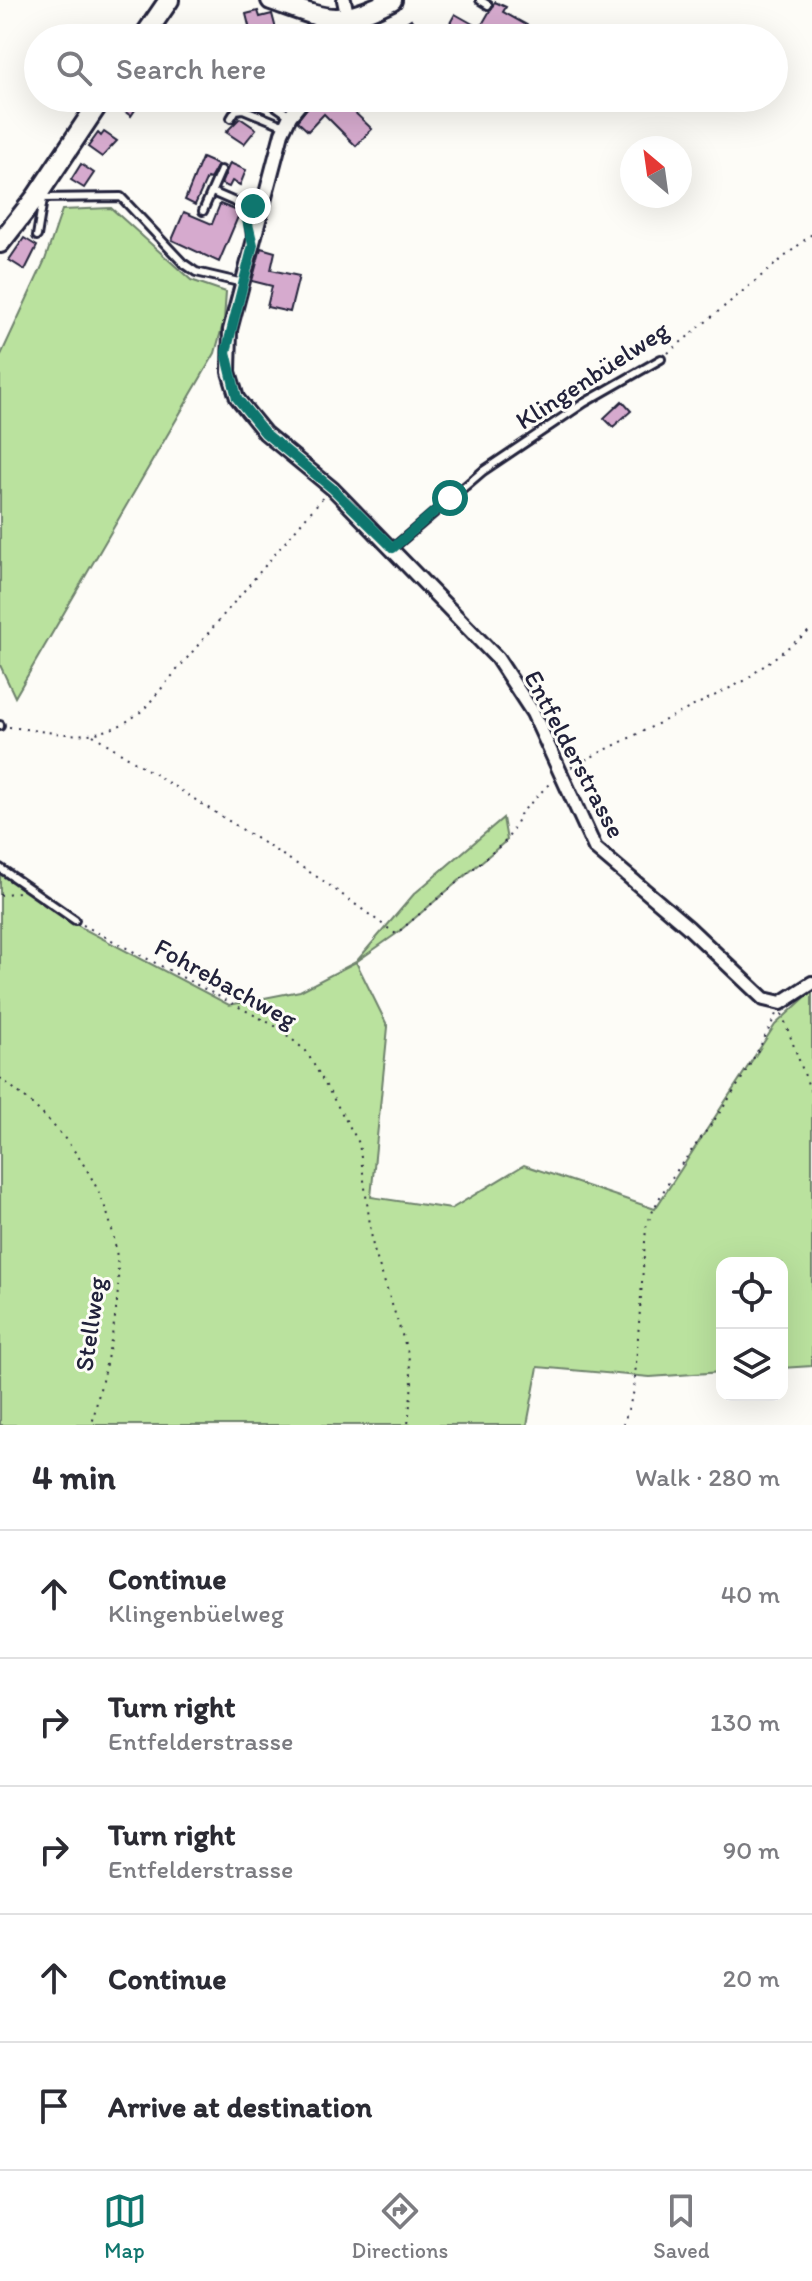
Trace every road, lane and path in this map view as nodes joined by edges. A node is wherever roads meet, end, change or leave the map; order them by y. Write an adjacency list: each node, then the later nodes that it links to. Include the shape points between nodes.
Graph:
1 (169, 0): 8 (street)
2 (271, 0): 7 (street, via 320,17)
3 (344, 0): 7 (street)
4 (392, 0): 7 (street)
5 (480, 0): 6 (lane)
6 (488, 5)
7 (353, 18): 9 (street)
8 (153, 24)
9 (353, 24)
10 (93, 112): 20 (street)
11 (235, 112): 15 (lane)
12 (254, 112): 16 (lane)
13 (279, 112): 16 (lane)
14 (295, 112): 16 (street, Entfelderstrasse)
15 (231, 118)
16 (288, 121): 19 (street, Entfelderstrasse)
17 (221, 170): 18 (lane)
18 (212, 192): 21 (lane); 22 (lane)
19 (265, 197): 21 (lane); 26 (street, Entfelderstrasse)
20 (40, 198): 24 (lane); 25 (street); 27 (lane, via 121,197 183,263 196,272)
21 (251, 209): 26 (lane, via 247,220)
22 (203, 211)
23 (812, 234): 28 (path, Klingenbüelweg)
24 (37, 236)
25 (0, 243)
26 (253, 245): 27 (street, Entfelderstrasse)
27 (243, 283): 30 (street, Entfelderstrasse, via 226,352 237,398 265,433)
28 (661, 359): 30 (lane, Klingenbüelweg, via 483,471)
29 (315, 503): 33 (path, via 145,708 129,722)
30 (393, 548): 34 (street, Entfelderstrasse, via 497,658 533,713)
31 (812, 629): 34 (path, via 744,681)
32 (0, 726): 33 (path)
33 (93, 735): 35 (path, via 322,880 396,934 507,840 521,813)
34 (560, 773): 41 (street, Entfelderstrasse, via 595,848 764,999)
35 (543, 792)
36 (0, 868): 37 (lane)
37 (29, 890): 38 (path); 39 (lane)
38 (0, 895)
39 (75, 920): 45 (path, Fohrebachweg, via 277,1027 306,1051 359,1143 373,1247 408,1353)
40 (812, 983): 41 (street)
41 (781, 1003): 43 (path); 46 (path, via 721,1110 651,1214 634,1391)
42 (0, 1078): 44 (path, Stellweg, via 34,1103 84,1160 114,1236 118,1287)
43 (812, 1095)
44 (92, 1425)
45 (408, 1425)
46 (623, 1425)

